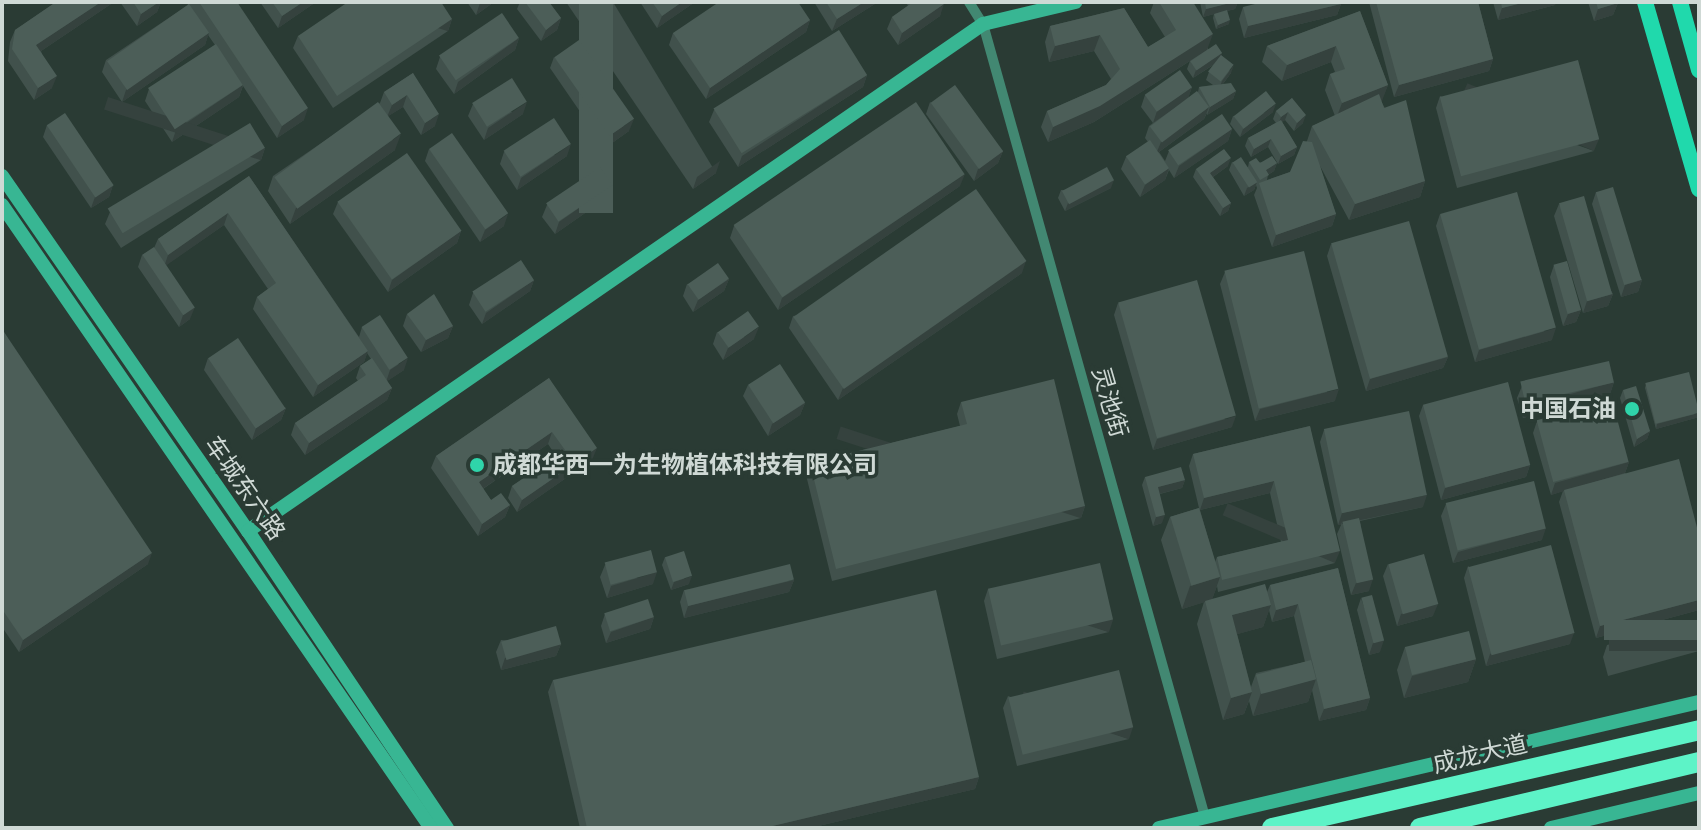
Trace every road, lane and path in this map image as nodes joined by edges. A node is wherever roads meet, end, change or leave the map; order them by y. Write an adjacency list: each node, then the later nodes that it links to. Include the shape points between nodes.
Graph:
1 (969, 2): 5 (street, 灵池街)
2 (1075, 2): 5 (street)
3 (1645, 2): 8 (main road)
4 (1680, 2): 6 (main road)
5 (983, 24): 10 (street); 15 (street, 灵池街)
6 (1699, 70)
7 (2, 176): 10 (street, 车城东六路)
8 (1699, 189)
9 (2, 205): 16 (street, 车城东六路)
10 (248, 531): 17 (street, 车城东六路)
11 (1699, 702): 15 (street)
12 (1699, 730): 19 (highway, 成龙大道)
13 (1699, 762): 20 (highway)
14 (1699, 793): 21 (street)
15 (1205, 817): 18 (street)
16 (431, 828)
17 (447, 828)
18 (1159, 828)
19 (1272, 828)
20 (1420, 828)
21 (1551, 828)

